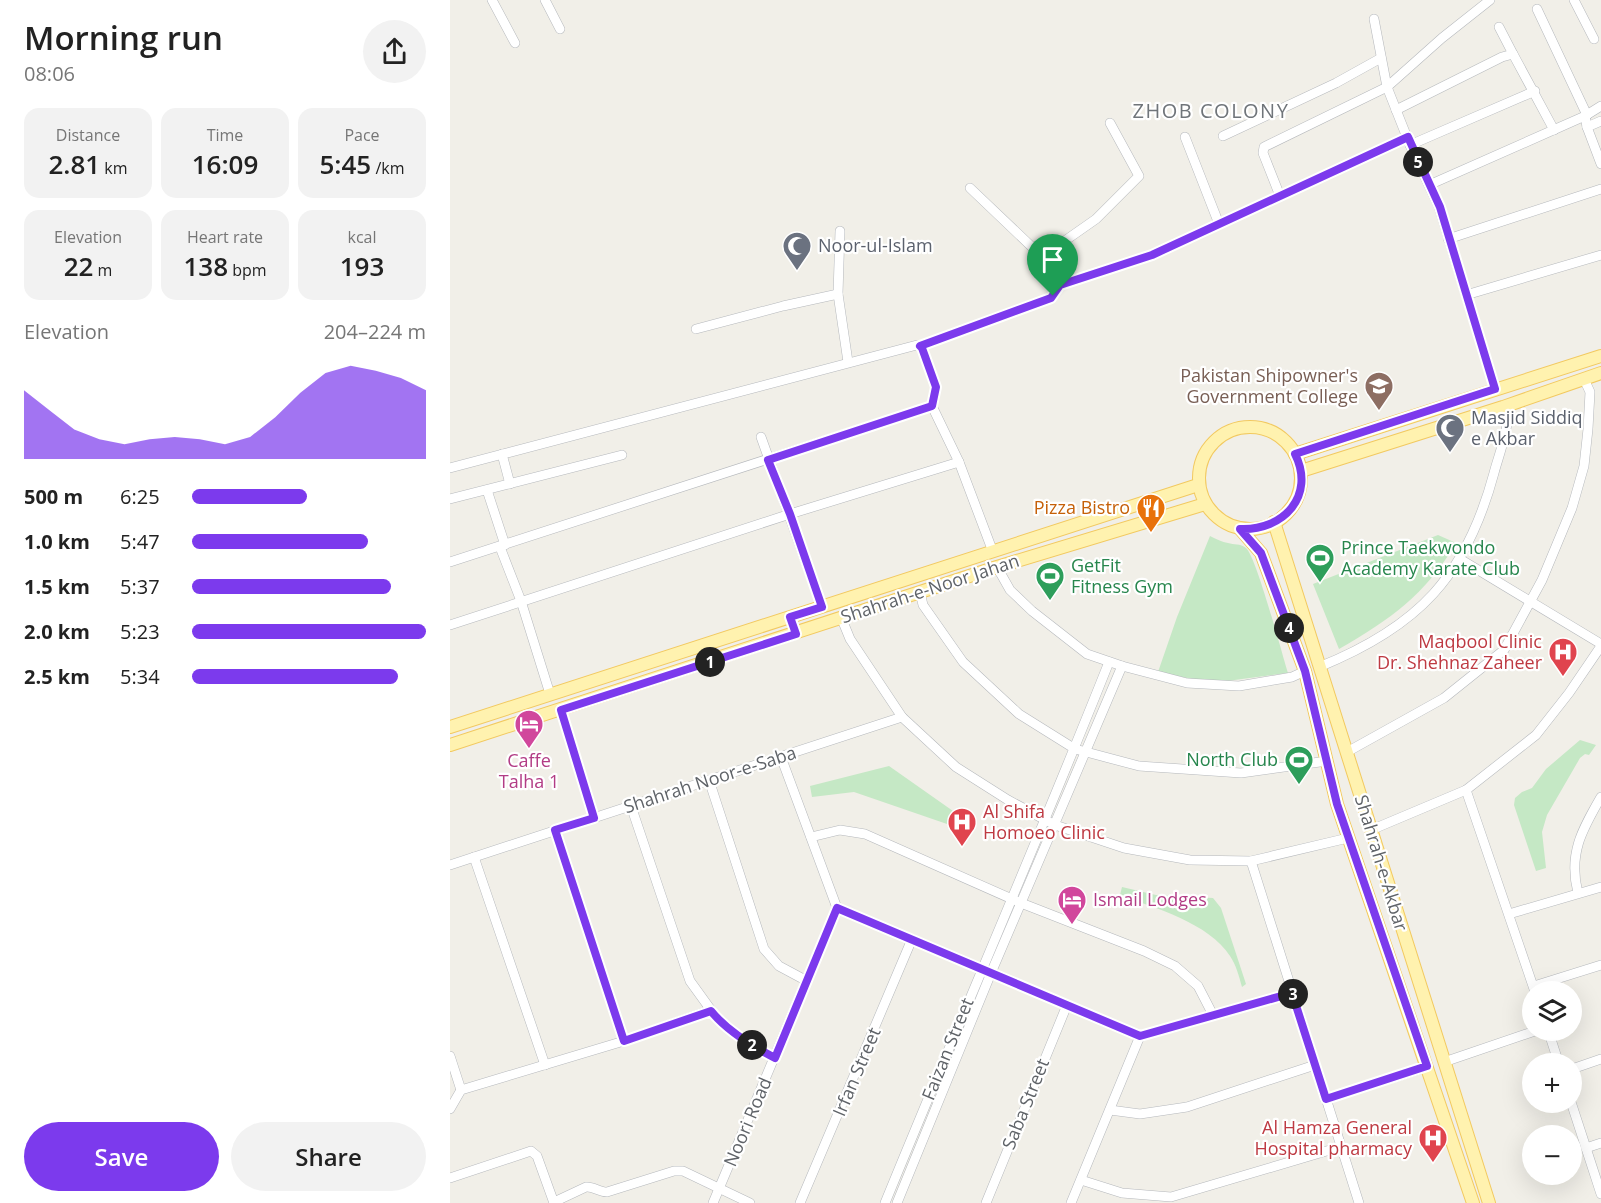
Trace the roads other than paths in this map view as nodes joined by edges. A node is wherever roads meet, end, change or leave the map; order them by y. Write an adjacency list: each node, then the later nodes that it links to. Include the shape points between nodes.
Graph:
1 (492, 0): 10 (street)
2 (545, 0): 8 (street)
3 (1490, 0): 13 (street)
4 (1574, 0): 9 (street)
5 (1537, 9): 17 (street)
6 (1374, 19): 12 (street)
7 (1499, 27): 11 (street)
8 (560, 29)
9 (1594, 39)
10 (515, 43)
11 (1513, 54): 14 (street); 16 (street)
12 (1381, 58): 13 (street); 22 (street, via 1336,84)
13 (1387, 87): 16 (street); 29 (street, via 1264,147)
14 (1535, 91): 21 (street); 24 (street)
15 (1601, 106): 17 (street)
16 (1396, 110): 24 (street)
17 (1586, 115): 20 (street); 21 (street)
18 (1601, 121): 20 (street)
19 (1110, 123): 34 (street, via 1139,176 1096,219 1056,247)
20 (1587, 127): 25 (street)
21 (1554, 130): 26 (street)
22 (1223, 136)
23 (1185, 137): 30 (street)
24 (1409, 141): 26 (street); 29 (street)
25 (1601, 164)
26 (1429, 185): 32 (street, via 1440,207)
27 (970, 188): 34 (street)
28 (1601, 189): 32 (street)
29 (1280, 196): 30 (street)
30 (1220, 224): 35 (street, via 1152,255)
31 (840, 231): 36 (street)
32 (1448, 239): 37 (street)
33 (1601, 255): 37 (street)
34 (1054, 268): 35 (street, via 1061,278)
35 (1060, 285): 39 (street, via 1051,298)
36 (838, 294): 38 (street); 41 (street)
37 (1466, 295): 44 (street)
38 (696, 329)
39 (920, 346): 41 (street); 45 (street, via 936,387)
40 (1601, 356): 44 (main road)
41 (848, 362): 48 (street)
42 (1601, 373): 43 (main road)
43 (1584, 379): 46 (main road); 70 (street, via 1590,392 1584,466 1558,544)
44 (1495, 389): 49 (main road)
45 (932, 406): 51 (street); 52 (street)
46 (1503, 407): 54 (main road); 65 (street, via 1507,422 1485,507)
47 (760, 437): 51 (street)
48 (502, 454): 53 (street); 55 (street)
49 (1295, 454): 54 (main road); 56 (main road, via 1270,431 1236,429 1208,447 1201,459)
50 (622, 455): 55 (street)
51 (768, 460): 60 (street); 63 (street)
52 (960, 462): 60 (street); 64 (street)
53 (450, 468)
54 (1301, 471): 61 (main road, via 1295,504)
55 (510, 484): 57 (street)
56 (1198, 485): 59 (main road); 64 (main road, Shahrah-e-Noor Jahan)
57 (487, 490): 58 (street); 63 (street)
58 (450, 500)
59 (1205, 504): 62 (main road, via 1224,523); 67 (main road, Shahrah-e-Noor Jahan)
60 (790, 514): 69 (street); 71 (street)
61 (1274, 522): 62 (main road, via 1254,530); 79 (main road, Shahrah-e-Akbar)
62 (1240, 529): 80 (main road, Shahrah-e-Akbar, via 1261,553)
63 (502, 546): 66 (street); 69 (street)
64 (993, 552): 71 (main road, Shahrah-e-Noor Jahan)
65 (1460, 559): 70 (street); 79 (street, via 1426,603 1394,630)
66 (450, 562)
67 (997, 567): 68 (main road, Shahrah-e-Noor Jahan); 77 (street, via 1010,590 1032,611 1087,654)
68 (920, 592): 73 (main road, Shahrah-e-Noor Jahan); 86 (street, via 923,604 963,662 1019,714)
69 (521, 601): 74 (street); 81 (street)
70 (1531, 602): 76 (street); 88 (street, via 1504,650 1444,698)
71 (822, 607): 72 (main road, Shahrah-e-Noor Jahan)
72 (790, 617): 75 (main road); 81 (main road, Shahrah-e-Noor Jahan)
73 (841, 618): 75 (main road, Shahrah-e-Noor Jahan); 83 (street, via 850,639)
74 (450, 626)
75 (796, 634): 82 (main road, Shahrah-e-Noor Jahan)
76 (1601, 645): 92 (street, via 1536,735)
77 (1109, 662): 78 (street); 86 (street, Faizan Street)
78 (1122, 666): 80 (street, via 1187,683 1239,686); 87 (street, Faizan Street)
79 (1319, 667): 88 (main road, Shahrah-e-Akbar)
80 (1305, 671): 90 (main road, Shahrah-e-Akbar)
81 (550, 694): 84 (main road, Shahrah-e-Noor Jahan)
82 (561, 710): 85 (main road, Shahrah-e-Noor Jahan); 95 (street)
83 (902, 717): 89 (street, Shahrah Noor-e-Saba); 96 (street, via 956,767)
84 (450, 727)
85 (450, 745)
86 (1075, 749): 87 (street); 96 (street, Faizan Street)
87 (1085, 752): 90 (street, via 1139,766 1241,773); 97 (street, Faizan Street)
88 (1347, 752): 99 (main road, Shahrah-e-Akbar)
89 (781, 757): 91 (street, Shahrah Noor-e-Saba); 100 (street)
90 (1327, 761): 101 (main road, Shahrah-e-Akbar)
91 (709, 780): 94 (street, Shahrah Noor-e-Saba); 115 (street, via 764,949 779,966)
92 (1466, 790): 99 (street); 110 (street)
93 (1601, 797): 106 (street, via 1582,830 1575,853)
94 (631, 806): 95 (street, Shahrah Noor-e-Saba); 120 (street, via 690,981)
95 (594, 818): 98 (street, Shahrah Noor-e-Saba)
96 (1045, 820): 97 (street); 107 (street, Faizan Street)
97 (1055, 825): 103 (street, via 1124,848 1190,860); 108 (street, Faizan Street)
98 (555, 830): 102 (street, Shahrah Noor-e-Saba); 124 (street)
99 (1371, 830): 128 (main road, Shahrah-e-Akbar)
100 (811, 837): 107 (street, via 840,830 866,834); 109 (street)
101 (1348, 838): 103 (street); 131 (main road, Shahrah-e-Akbar)
102 (474, 857): 104 (street, Shahrah Noor-e-Saba); 129 (street)
103 (1251, 861): 118 (street)
104 (450, 865)
105 (1601, 886): 106 (street)
106 (1578, 893): 110 (street)
107 (1011, 899): 108 (street); 113 (street, Faizan Street)
108 (1021, 903): 114 (street, Faizan Street); 121 (street, via 1175,966 1198,986)
109 (837, 908): 111 (street); 115 (street, Noori Road)
110 (1509, 914): 116 (street)
111 (912, 939): 113 (street); 149 (street, Irfan Street)
112 (1601, 965): 117 (street)
113 (981, 969): 114 (street); 150 (street, Faizan Street)
114 (991, 973): 119 (street); 151 (street, Faizan Street)
115 (807, 981): 126 (street, Noori Road)
116 (1531, 981)
117 (1556, 981)
118 (1292, 993): 121 (street); 130 (street)
119 (1067, 1005): 123 (street); 152 (street, Saba Street)
120 (711, 1011): 124 (street); 126 (street, via 739,1036)
121 (1213, 1016): 123 (street)
122 (1522, 1035): 128 (street)
123 (1140, 1036): 136 (street)
124 (624, 1041): 129 (street)
125 (450, 1056): 133 (street)
126 (775, 1058): 143 (street, Noori Road)
127 (1601, 1059): 132 (street)
128 (1444, 1062): 156 (main road, Shahrah-e-Akbar)
129 (545, 1065): 133 (street)
130 (1315, 1065): 134 (street); 136 (street, via 1187,1107 1140,1114)
131 (1427, 1066): 134 (street); 155 (main road, Shahrah-e-Akbar)
132 (1582, 1066)
133 (461, 1090): 135 (street)
134 (1326, 1099): 139 (street)
135 (450, 1109)
136 (1110, 1110): 142 (street)
137 (1575, 1113): 140 (street)
138 (1601, 1143): 140 (street)
139 (1340, 1147): 145 (street); 154 (street)
140 (1586, 1148): 144 (street)
141 (450, 1178): 146 (street, via 531,1151 537,1156)
142 (1081, 1180): 145 (street, via 1122,1193); 153 (street)
143 (720, 1188): 146 (street, via 683,1171 674,1171 608,1192 586,1187); 147 (street, Noori Road); 148 (street)
144 (1601, 1194)
145 (1172, 1200)
146 (554, 1203)
147 (713, 1203)
148 (750, 1203)
149 (800, 1203)
150 (885, 1203)
151 (897, 1203)
152 (986, 1203)
153 (1071, 1203)
154 (1359, 1203)
155 (1473, 1203)
156 (1489, 1203)

